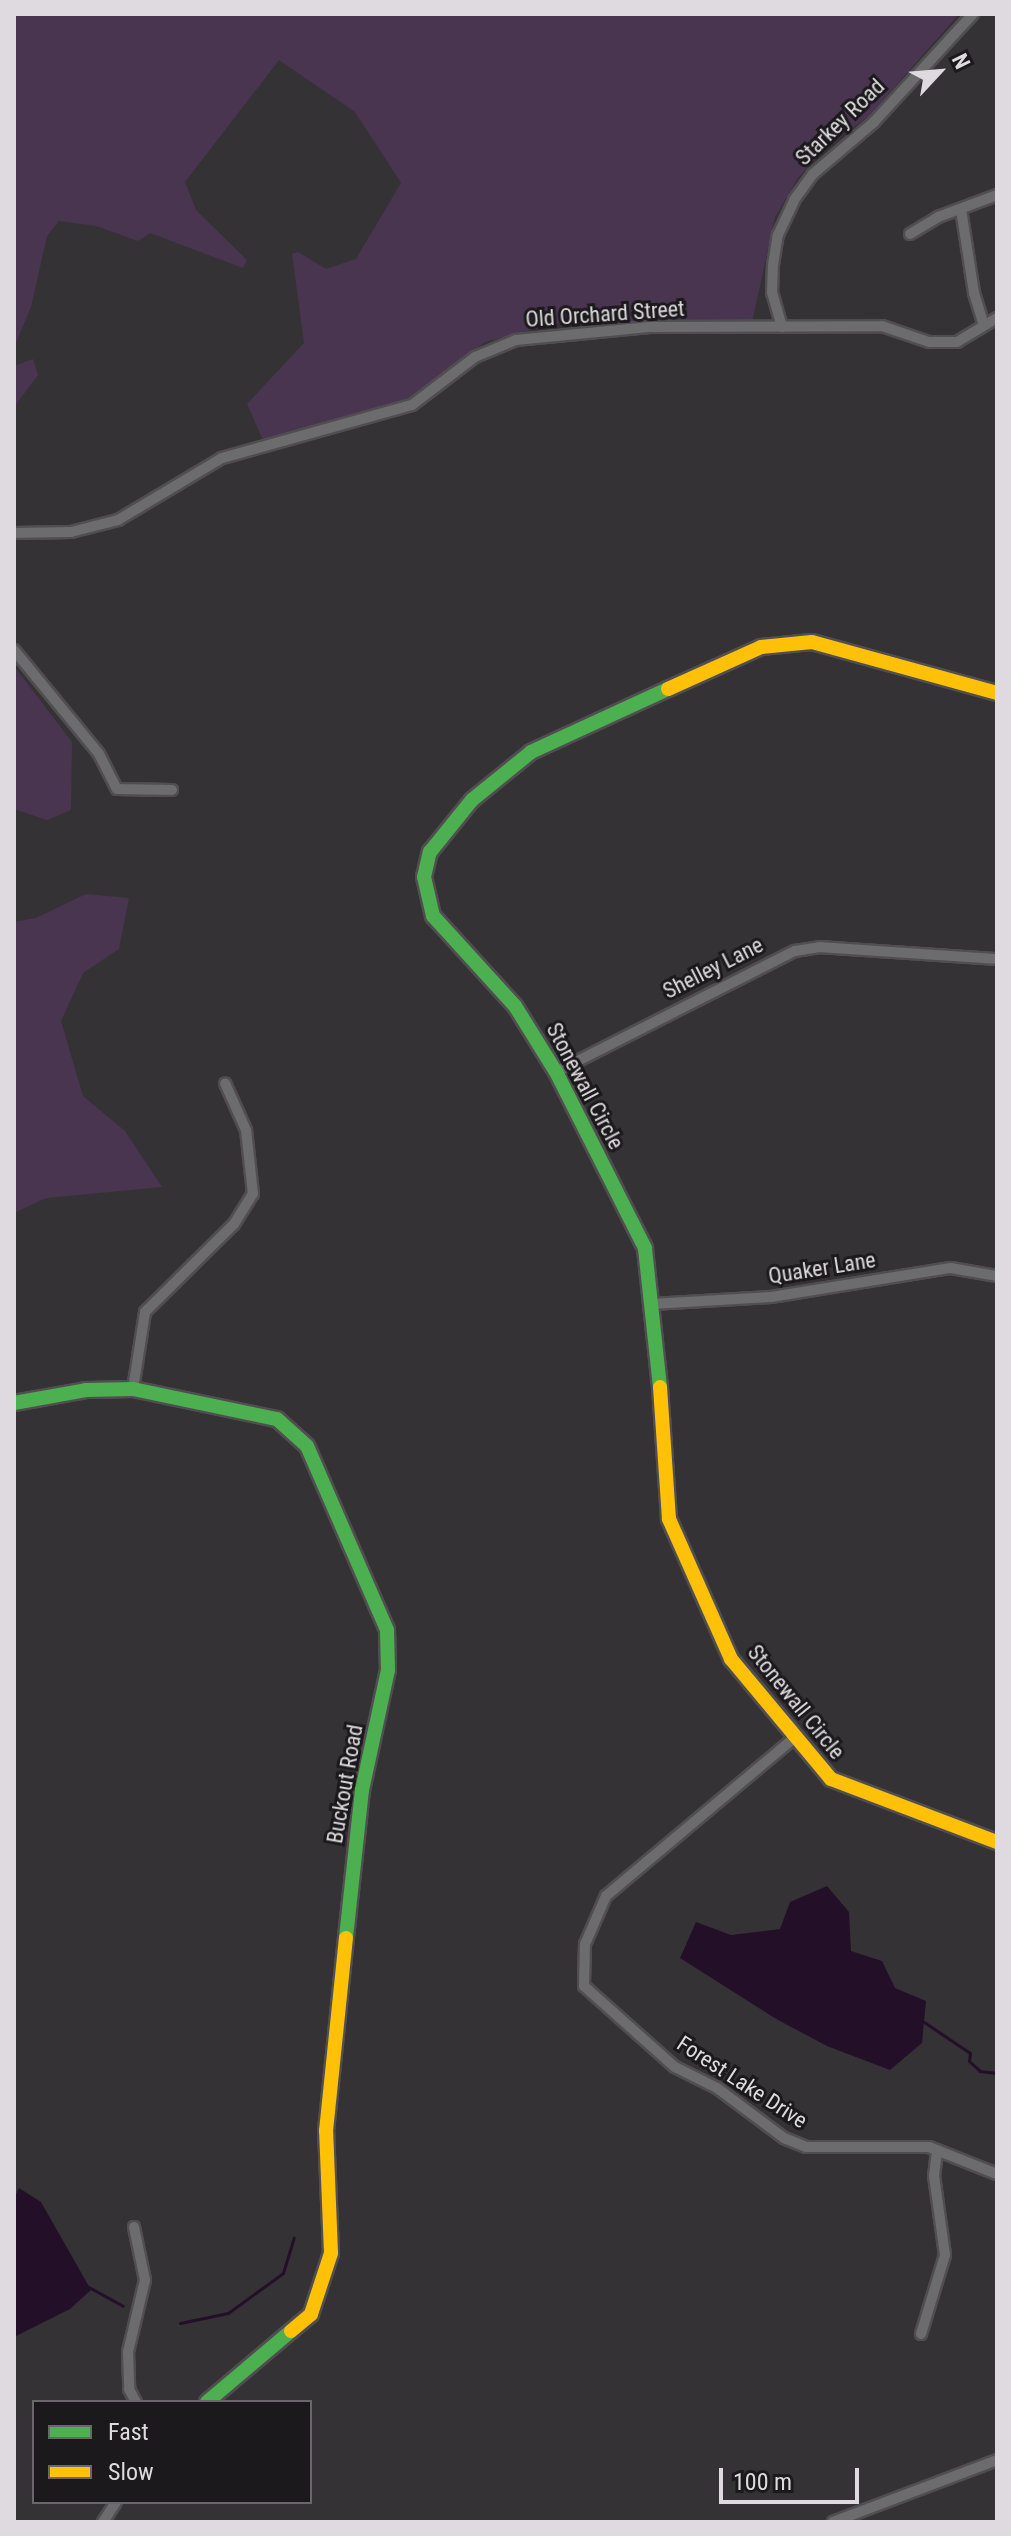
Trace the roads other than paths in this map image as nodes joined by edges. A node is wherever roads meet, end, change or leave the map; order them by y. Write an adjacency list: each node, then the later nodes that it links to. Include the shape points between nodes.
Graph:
1 (973, 14): 7 (street, Starkey Road, via 947,36 874,122 813,174 794,200 778,235 773,265 772,293)
2 (997, 195): 3 (street)
3 (961, 209): 4 (street); 6 (street)
4 (910, 234)
5 (997, 318): 6 (street, Old Orchard Street)
6 (984, 326): 7 (street, Old Orchard Street, via 957,342 929,342 882,326)
7 (782, 327): 8 (street, Old Orchard Street, via 578,331 503,343 475,357 412,405 222,458 118,520 71,532)
8 (14, 533)
9 (14, 650): 11 (street, via 99,754 117,789)
10 (997, 693): 13 (street, Stonewall Circle, via 812,642 761,647 531,752 479,792 430,852 426,896 433,916 515,1006)
11 (172, 790)
12 (997, 959): 13 (street, Shelley Lane, via 820,947 795,951)
13 (556, 1072): 16 (street, Stonewall Circle, via 645,1248)
14 (225, 1083): 17 (street, via 246,1130 253,1194 234,1224 145,1312)
15 (997, 1276): 16 (street, Quaker Lane, via 941,1269 771,1297)
16 (652, 1304): 19 (street, Stonewall Circle, via 665,1499 675,1541 731,1659)
17 (133, 1389): 18 (street, Buckout Road, via 86,1390); 26 (street, Buckout Road, via 277,1419 307,1446 371,1583 388,1640 385,1697 362,1790 326,2131 331,2253 311,2314)
18 (14, 1403)
19 (793, 1739): 20 (street, Stonewall Circle, via 831,1779); 21 (street, Forest Lake Drive, via 606,1896 585,1944 584,1986 675,2067 717,2088 784,2138 806,2147 896,2144)
20 (997, 1842)
21 (937, 2150): 22 (street, Forest Lake Drive); 24 (street, via 934,2176 945,2255)
22 (997, 2174)
23 (134, 2227): 25 (street, via 145,2280 128,2352 129,2389)
24 (921, 2334)
25 (135, 2400)
26 (209, 2400)
27 (997, 2460): 30 (street)
28 (115, 2504): 29 (street)
29 (103, 2522)
30 (833, 2522)

